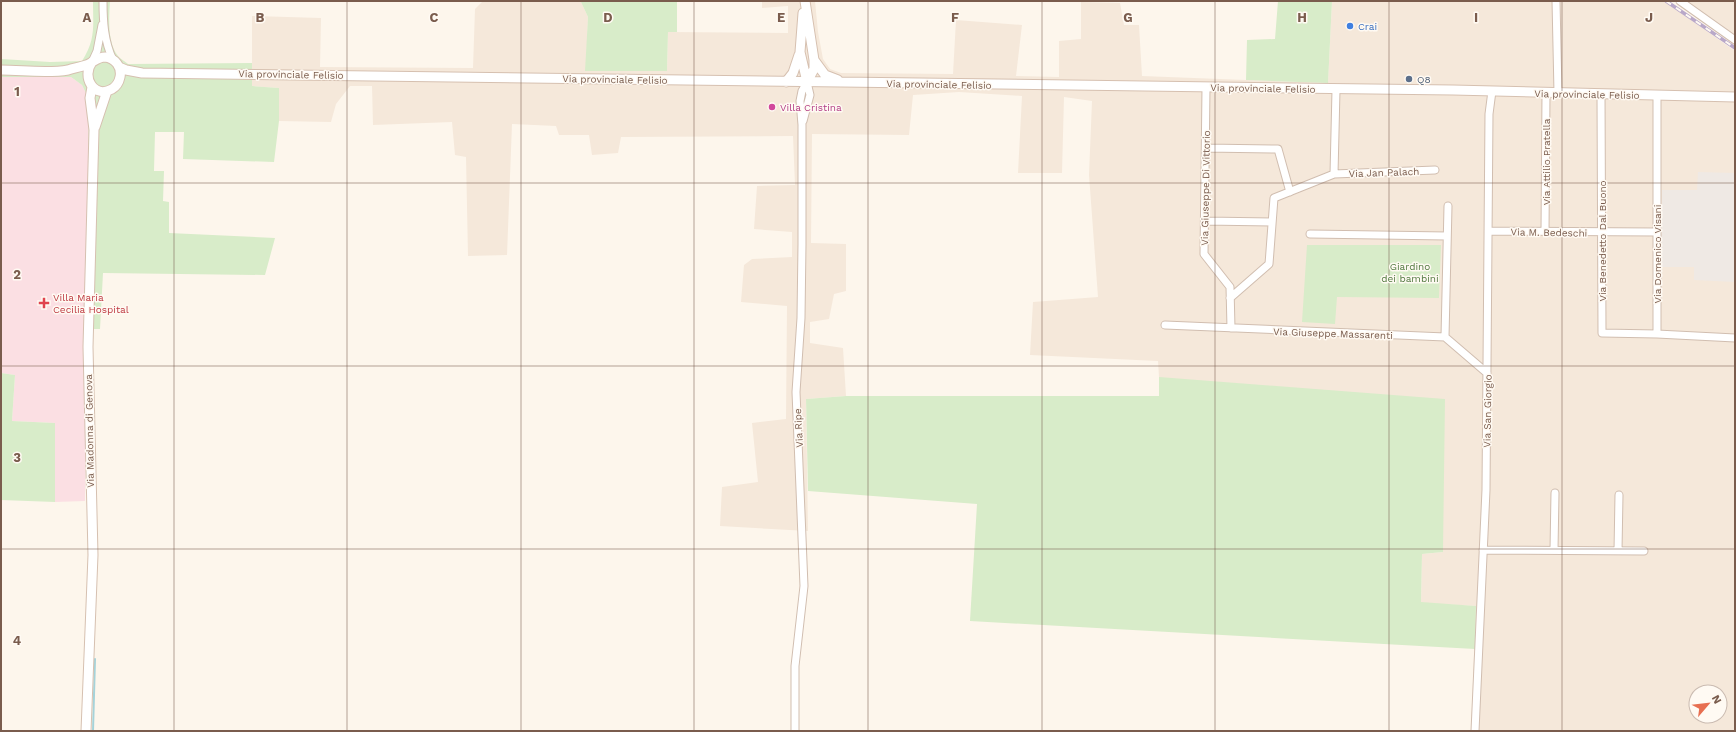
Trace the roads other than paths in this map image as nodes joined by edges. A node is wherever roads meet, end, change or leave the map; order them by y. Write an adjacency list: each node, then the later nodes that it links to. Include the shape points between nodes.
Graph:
1 (103, 1): 5 (street)
2 (804, 1): 7 (main road); 9 (main road)
3 (1556, 1): 25 (street)
4 (1680, 1): 6 (street)
5 (103, 21): 8 (street); 10 (street)
6 (1735, 40)
7 (800, 52): 16 (main road, via 793,73); 17 (main road)
8 (112, 60): 10 (main road, via 106,57); 11 (main road)
9 (814, 60): 17 (main road, via 814,69); 18 (main road, via 825,75 832,79)
10 (92, 62): 13 (main road); 19 (main road, via 87,74)
11 (119, 67): 14 (main road); 15 (main road)
12 (1, 70): 13 (main road)
13 (66, 70): 19 (main road, via 78,74)
14 (142, 73): 15 (main road); 16 (main road, Via provinciale Felisio)
15 (120, 80): 22 (main road)
16 (786, 82): 17 (main road, Via provinciale Felisio)
17 (807, 82): 18 (main road, Via provinciale Felisio); 57 (street, Via Ripe, via 800,101 801,311 796,392 804,586 795,666)
18 (860, 83): 20 (main road, Via provinciale Felisio)
19 (90, 84): 22 (main road, via 98,90); 29 (main road, Via Madonna di Genova)
20 (1206, 88): 21 (main road, Via provinciale Felisio); 30 (street, Via Giuseppe Di Vittorio)
21 (1336, 90): 23 (main road, Via provinciale Felisio); 32 (street)
22 (107, 91): 29 (main road, Via Madonna di Genova)
23 (1492, 91): 24 (main road, Via provinciale Felisio); 37 (street, Via San Giorgio)
24 (1546, 93): 25 (main road, Via provinciale Felisio); 38 (street, Via Attilio Pratella)
25 (1558, 93): 26 (main road, Via provinciale Felisio)
26 (1601, 94): 27 (main road, Via provinciale Felisio); 40 (street, Via Benedetto Dal Buono)
27 (1657, 96): 28 (main road, Via provinciale Felisio); 39 (street, Via Domenico Visani)
28 (1735, 97)
29 (94, 130): 56 (main road, Via Madonna di Genova, via 88,347 93,555)
30 (1206, 148): 33 (street, via 1278,149); 35 (street, Via Giuseppe Di Vittorio)
31 (1434, 170): 32 (street, Via Jan Palach)
32 (1334, 174): 33 (street, Via Jan Palach)
33 (1290, 192): 36 (street, Via Jan Palach, via 1274,198)
34 (1448, 206): 42 (street)
35 (1205, 221): 36 (street); 43 (street, Via Giuseppe Di Vittorio, via 1204,254 1230,287)
36 (1272, 222): 43 (street, via 1269,264)
37 (1488, 231): 38 (street, Via M. Bedeschi); 49 (street, Via San Giorgio)
38 (1545, 232): 40 (street, Via M. Bedeschi)
39 (1657, 232): 40 (street, Via M. Bedeschi); 46 (street, Via Domenico Visani)
40 (1602, 233): 46 (street, Via Benedetto Dal Buono, via 1602,333)
41 (1310, 234): 42 (street)
42 (1447, 236): 47 (street)
43 (1230, 298): 45 (street, Via Giuseppe Di Vittorio)
44 (1165, 325): 45 (street, Via Giuseppe Massarenti)
45 (1231, 328): 47 (street, Via Giuseppe Massarenti)
46 (1657, 334): 48 (street)
47 (1445, 337): 49 (street)
48 (1735, 338)
49 (1487, 373): 52 (street, Via San Giorgio)
50 (1554, 493): 53 (street)
51 (1619, 495): 54 (street)
52 (1483, 550): 53 (street); 58 (street, Via San Giorgio)
53 (1554, 550): 54 (street)
54 (1618, 551): 55 (street)
55 (1644, 551)
56 (86, 731)
57 (795, 731)
58 (1475, 731)

